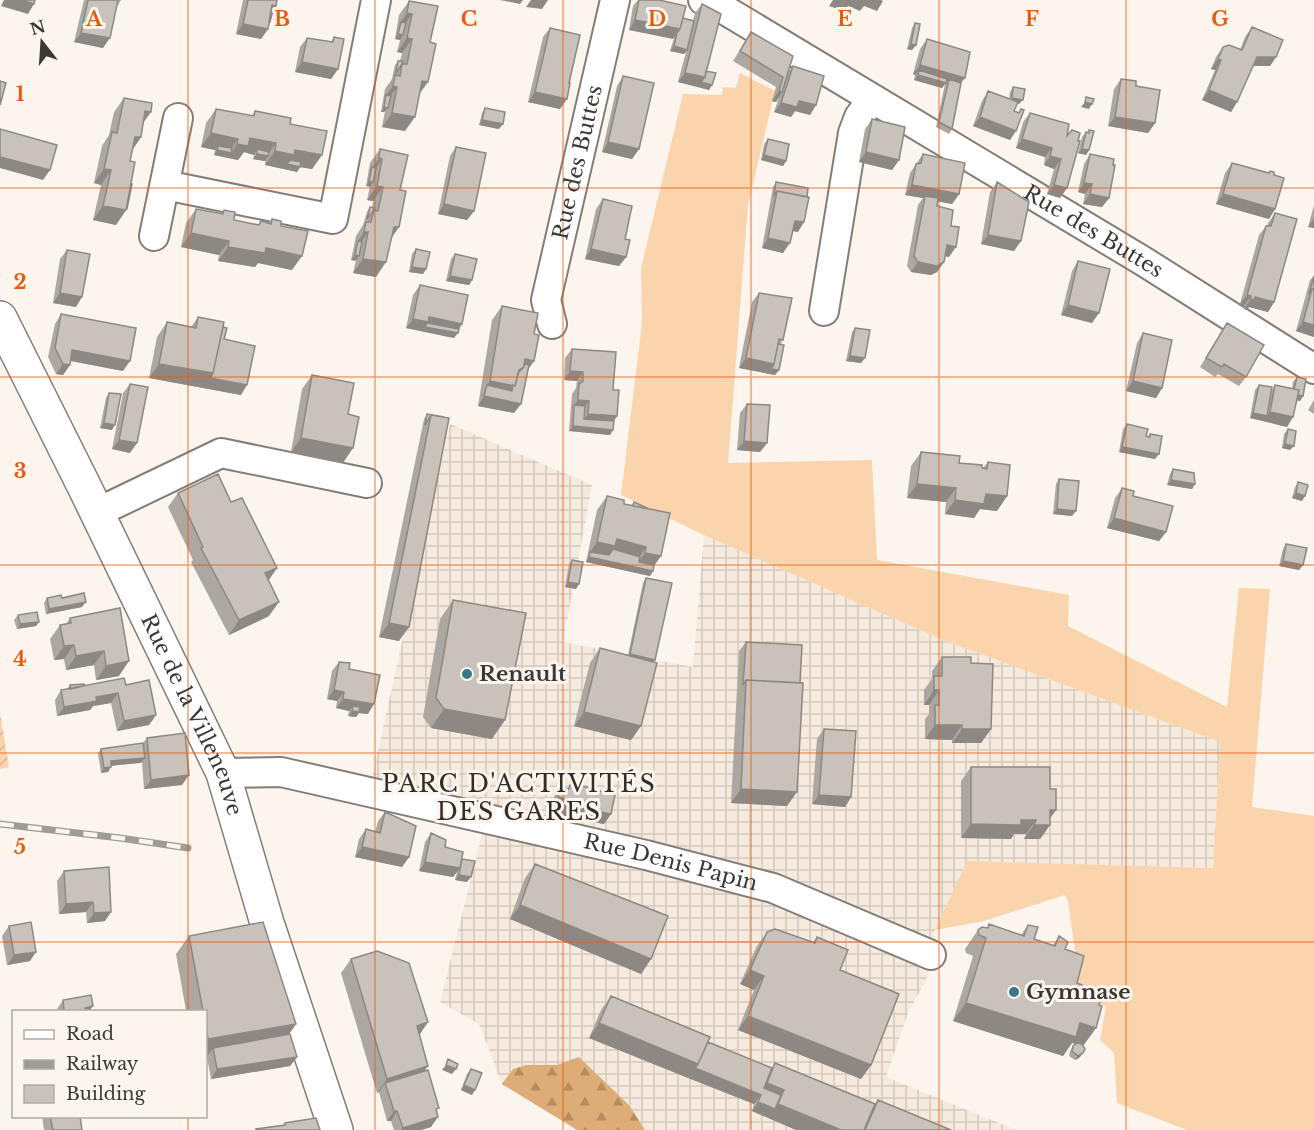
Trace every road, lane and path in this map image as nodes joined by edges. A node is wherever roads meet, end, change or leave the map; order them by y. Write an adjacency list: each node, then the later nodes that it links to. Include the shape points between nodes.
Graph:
1 (376, 0): 6 (street, via 333,219)
2 (615, 0): 10 (street, Rue des Buttes, via 546,300)
3 (703, 0): 4 (street, Rue des Buttes)
4 (872, 99): 8 (street, via 853,133); 11 (street, Rue des Buttes, via 1143,261)
5 (178, 118): 6 (street)
6 (165, 185): 7 (street)
7 (154, 236)
8 (824, 311)
9 (0, 318): 13 (main road, Rue de la Villeneuve)
10 (552, 324)
11 (1314, 369)
12 (367, 483): 13 (street, via 221,453)
13 (96, 513): 14 (main road, Rue de la Villeneuve)
14 (223, 773): 15 (street, Rue Denis Papin, via 281,772 646,855 773,888); 16 (main road, Rue de la Villeneuve, via 267,923)
15 (931, 955)
16 (336, 1130)

